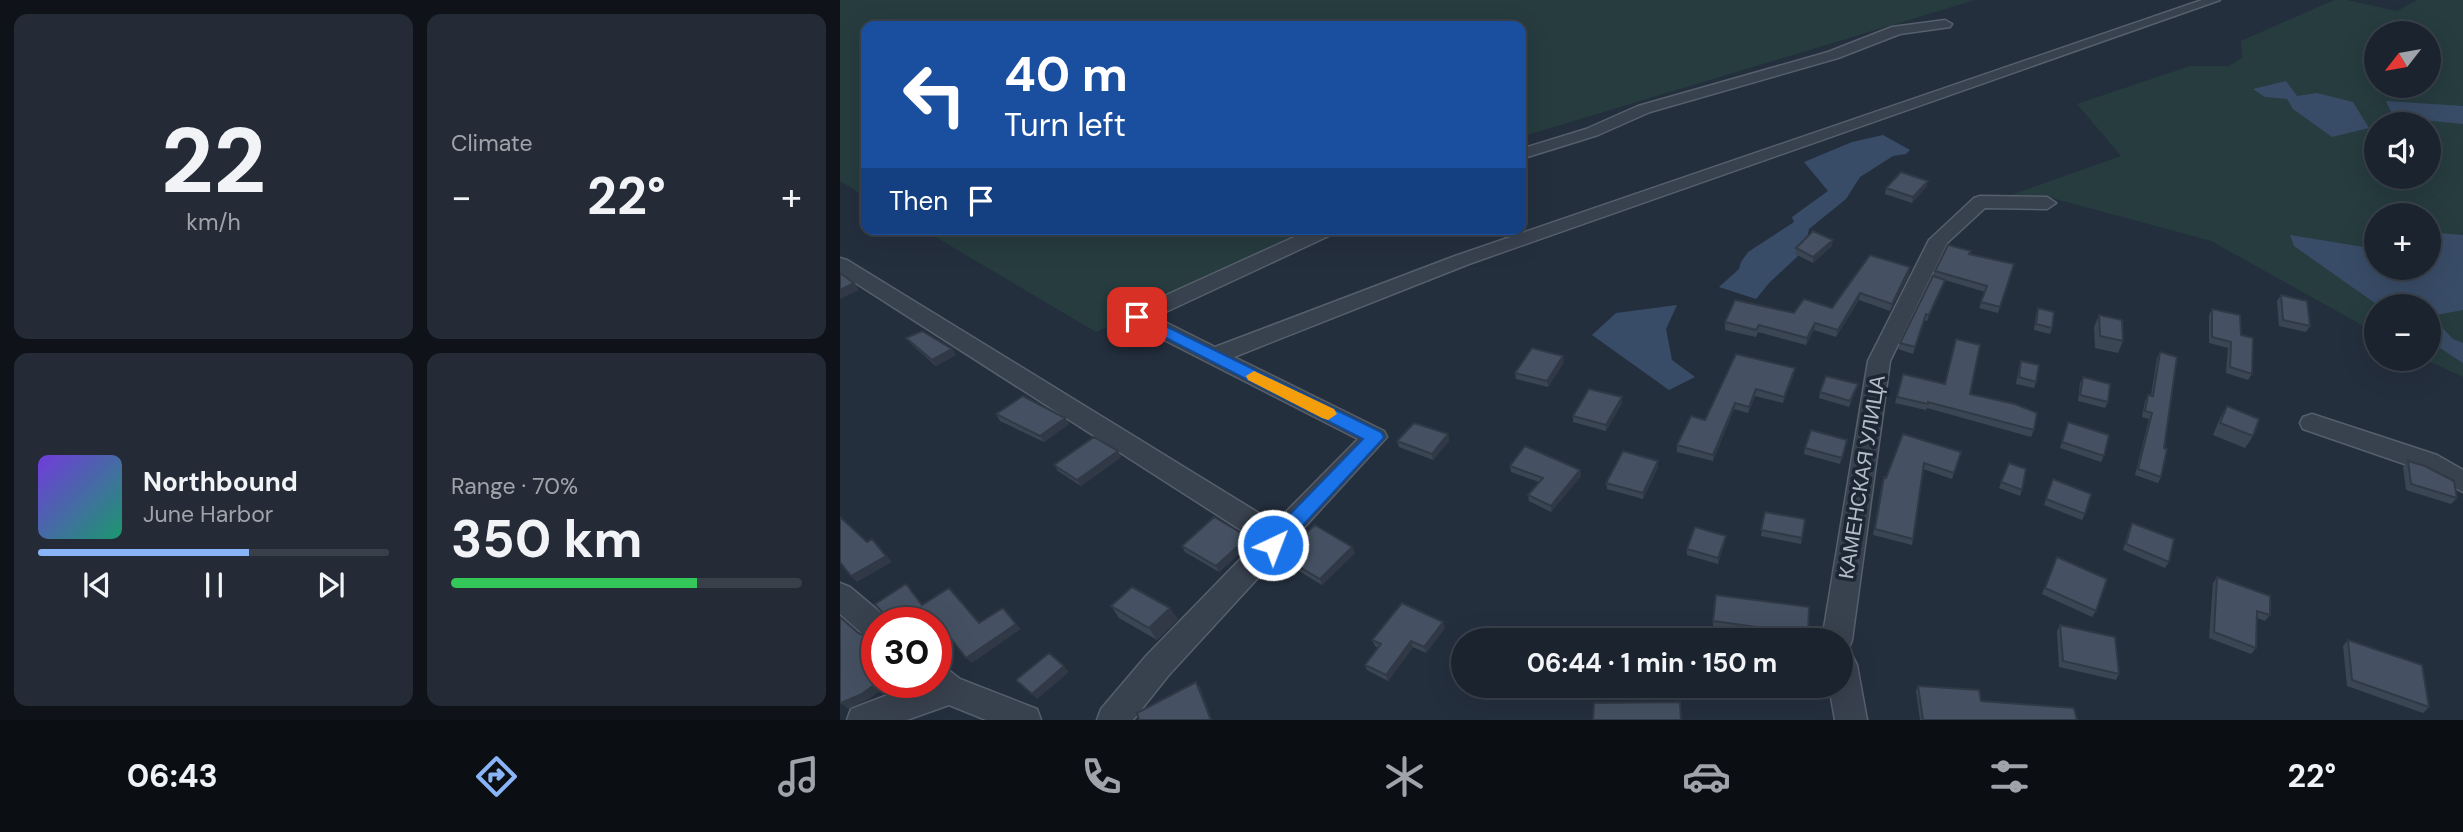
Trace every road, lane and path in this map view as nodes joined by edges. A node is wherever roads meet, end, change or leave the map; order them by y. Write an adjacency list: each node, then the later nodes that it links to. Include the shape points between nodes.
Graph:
1 (2214, 0): 7 (street, via 1462,260)
2 (1945, 24): 3 (street, via 1897,30 1833,55 1644,109 1592,132)
3 (1526, 152)
4 (2048, 203): 13 (street, КАМЕНСКАЯ УЛИЦА, via 1980,202 1939,240 1879,361)
5 (1315, 235): 7 (street, via 1137,317)
6 (840, 264): 10 (street)
7 (1214, 356): 10 (street, via 1375,437)
8 (2312, 422): 9 (street, via 2428,462)
9 (2463, 482)
10 (1278, 539): 19 (street, via 1157,666)
11 (840, 596): 12 (street)
12 (861, 614)
13 (1839, 628)
14 (952, 689): 18 (street)
15 (913, 698): 17 (street)
16 (1846, 698): 20 (street)
17 (863, 720)
18 (1025, 720)
19 (1113, 720)
20 (1850, 720)

